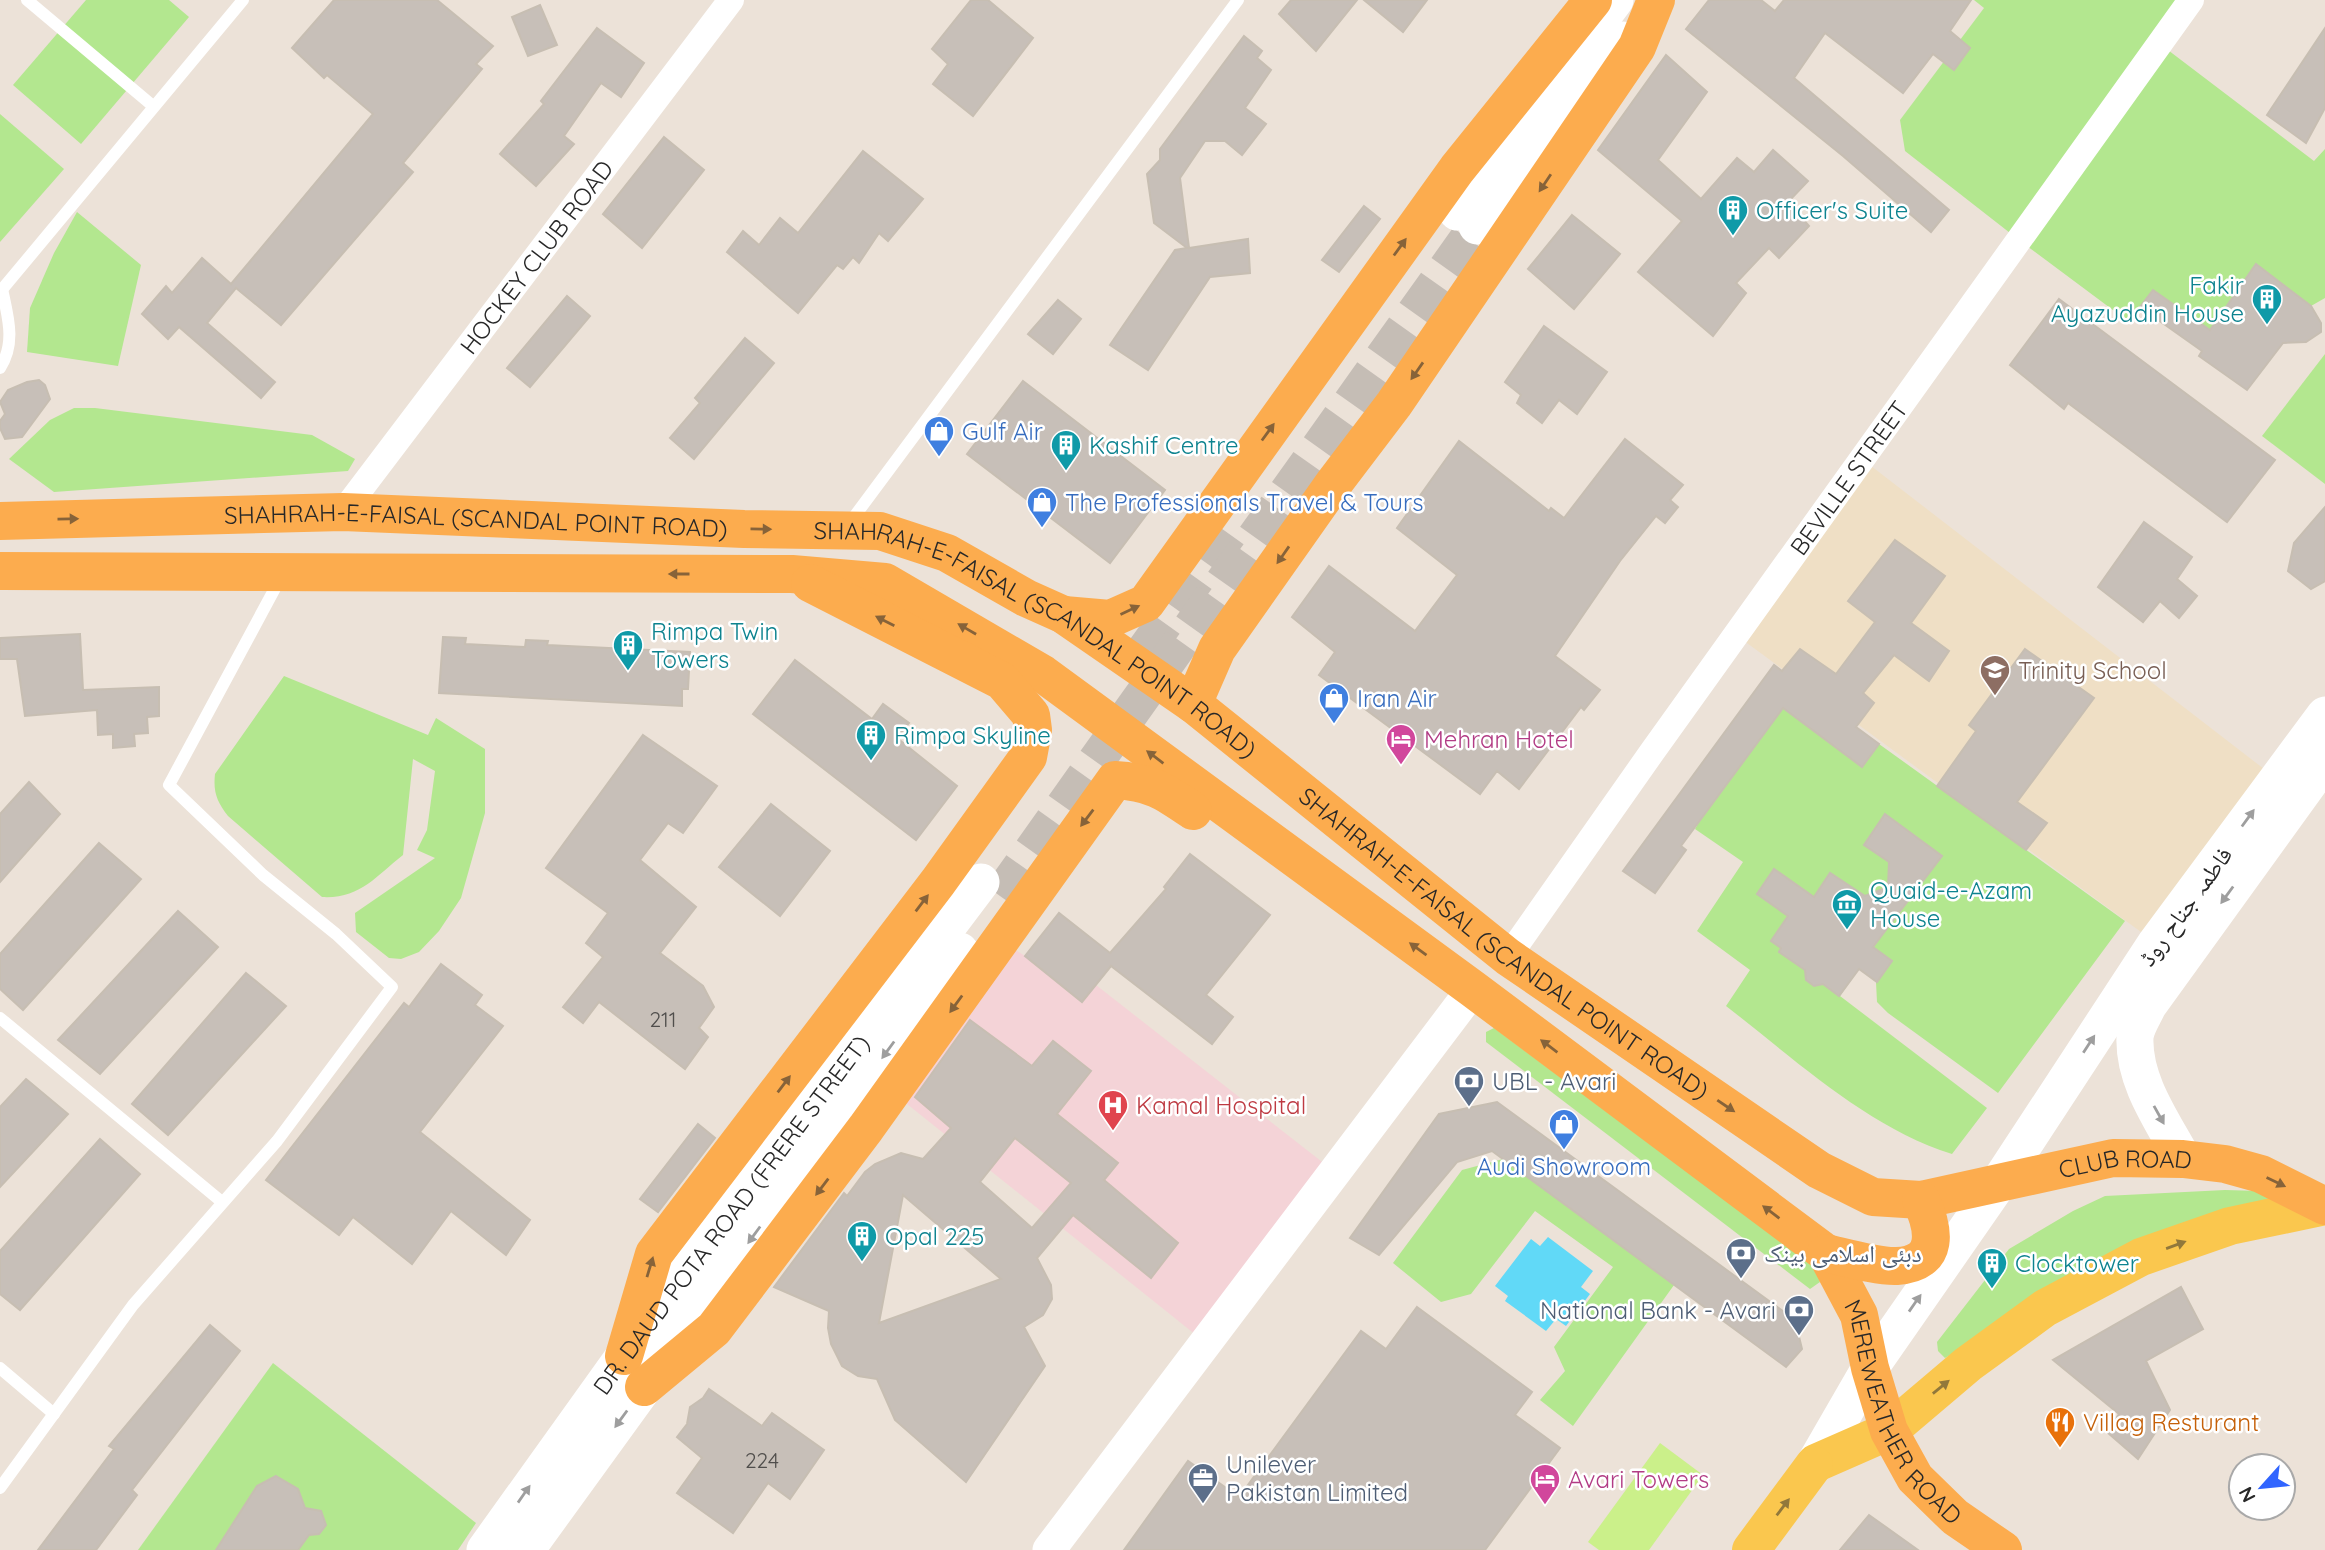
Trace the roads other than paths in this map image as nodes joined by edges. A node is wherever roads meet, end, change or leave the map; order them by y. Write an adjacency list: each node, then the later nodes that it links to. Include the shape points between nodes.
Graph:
1 (27, 0): 9 (lane)
2 (243, 0): 9 (lane)
3 (731, 0): 12 (street, HOCKEY CLUB ROAD)
4 (1238, 0): 14 (lane)
5 (1593, 0): 18 (highway, one-way to 5, via 1110,619 1146,603 1457,169)
6 (1615, 0): 7 (main road, via 1467,219)
7 (1655, 0): 19 (highway, one-way to 19, via 1637,47 1394,404 1217,649)
8 (2191, 0): 26 (street, BEVILLE STREET)
9 (153, 107): 10 (lane)
10 (1, 290): 11 (lane, via 10,350)
11 (0, 368)
12 (343, 512): 13 (highway, SHAHRAH-E-FAISAL (SCANDAL POINT ROAD), one-way to 12); 14 (highway, SHAHRAH-E-FAISAL (SCANDAL POINT ROAD), one-way to 14)
13 (2, 518)
14 (844, 531): 18 (highway, SHAHRAH-E-FAISAL (SCANDAL POINT ROAD), via 880,531 947,554)
15 (0, 571): 16 (highway, SHAHRAH-E-FAISAL (SCANDAL POINT ROAD))
16 (284, 572): 17 (highway, SHAHRAH-E-FAISAL (SCANDAL POINT ROAD), one-way to 16); 32 (lane, via 169,785 263,875 392,987 276,1141)
17 (792, 574): 20 (highway, one-way to 17, via 1002,681); 24 (highway, SHAHRAH-E-FAISAL (SCANDAL POINT ROAD), one-way to 17, via 1043,674 951,620 885,582)
18 (1064, 615): 19 (highway, SHAHRAH-E-FAISAL (SCANDAL POINT ROAD))
19 (1193, 704): 26 (highway, SHAHRAH-E-FAISAL (SCANDAL POINT ROAD))
20 (1031, 715): 23 (highway, via 1061,716 1107,741 1115,757); 37 (highway, one-way to 20, via 654,1254 1028,757)
21 (2325, 715): 30 (main road, فاطمہ جناح روڈ, one-way to 21, via 2155,943)
22 (2325, 761): 29 (main road, فاطمہ جناح روڈ, one-way to 29, via 2148,1006 2135,1034 2139,1068 2151,1101)
23 (1115, 780): 24 (highway, via 1161,789 1228,836); 37 (highway, one-way to 37, via 866,1128 714,1329)
24 (1329, 886): 27 (highway, SHAHRAH-E-FAISAL (SCANDAL POINT ROAD), one-way to 24)
25 (990, 889): 37 (main road, DR. DAUD POTA ROAD (FRERE STREET))
26 (1508, 957): 31 (highway, SHAHRAH-E-FAISAL (SCANDAL POINT ROAD), one-way to 31, via 1819,1170 1873,1197)
27 (1473, 989): 34 (highway, SHAHRAH-E-FAISAL (SCANDAL POINT ROAD), one-way to 27); 44 (street)
28 (0, 1018): 32 (lane)
29 (2183, 1159): 30 (highway, CLUB ROAD, via 2113,1158); 33 (highway, CLUB ROAD, one-way to 33, via 2260,1174)
30 (1998, 1184): 31 (highway, CLUB ROAD); 36 (main road, فاطمہ جناح روڈ, one-way to 30)
31 (1921, 1200): 34 (highway, via 1931,1223 1932,1241 1912,1263 1895,1266)
32 (222, 1202): 38 (lane, via 133,1305)
33 (2325, 1206): 39 (main road, one-way to 33, via 2045,1308 2141,1257 2230,1226)
34 (1825, 1253): 36 (highway, MEREWEATHER ROAD, via 1858,1315)
35 (0, 1368): 38 (lane)
36 (1870, 1368): 39 (highway, MEREWEATHER ROAD); 40 (main road, فاطمہ جناح روڈ)
37 (634, 1371): 42 (main road, DR. DAUD POTA ROAD (FRERE STREET), one-way to 37); 43 (main road, DR. DAUD POTA ROAD (FRERE STREET), one-way to 43)
38 (54, 1414): 41 (lane)
39 (1889, 1431): 40 (main road); 46 (highway, MEREWEATHER ROAD, via 1916,1478 1955,1517)
40 (1815, 1464): 45 (main road, one-way to 40)
41 (0, 1488)
42 (485, 1550)
43 (526, 1550)
44 (1049, 1550)
45 (1751, 1550)
46 (2003, 1550)

